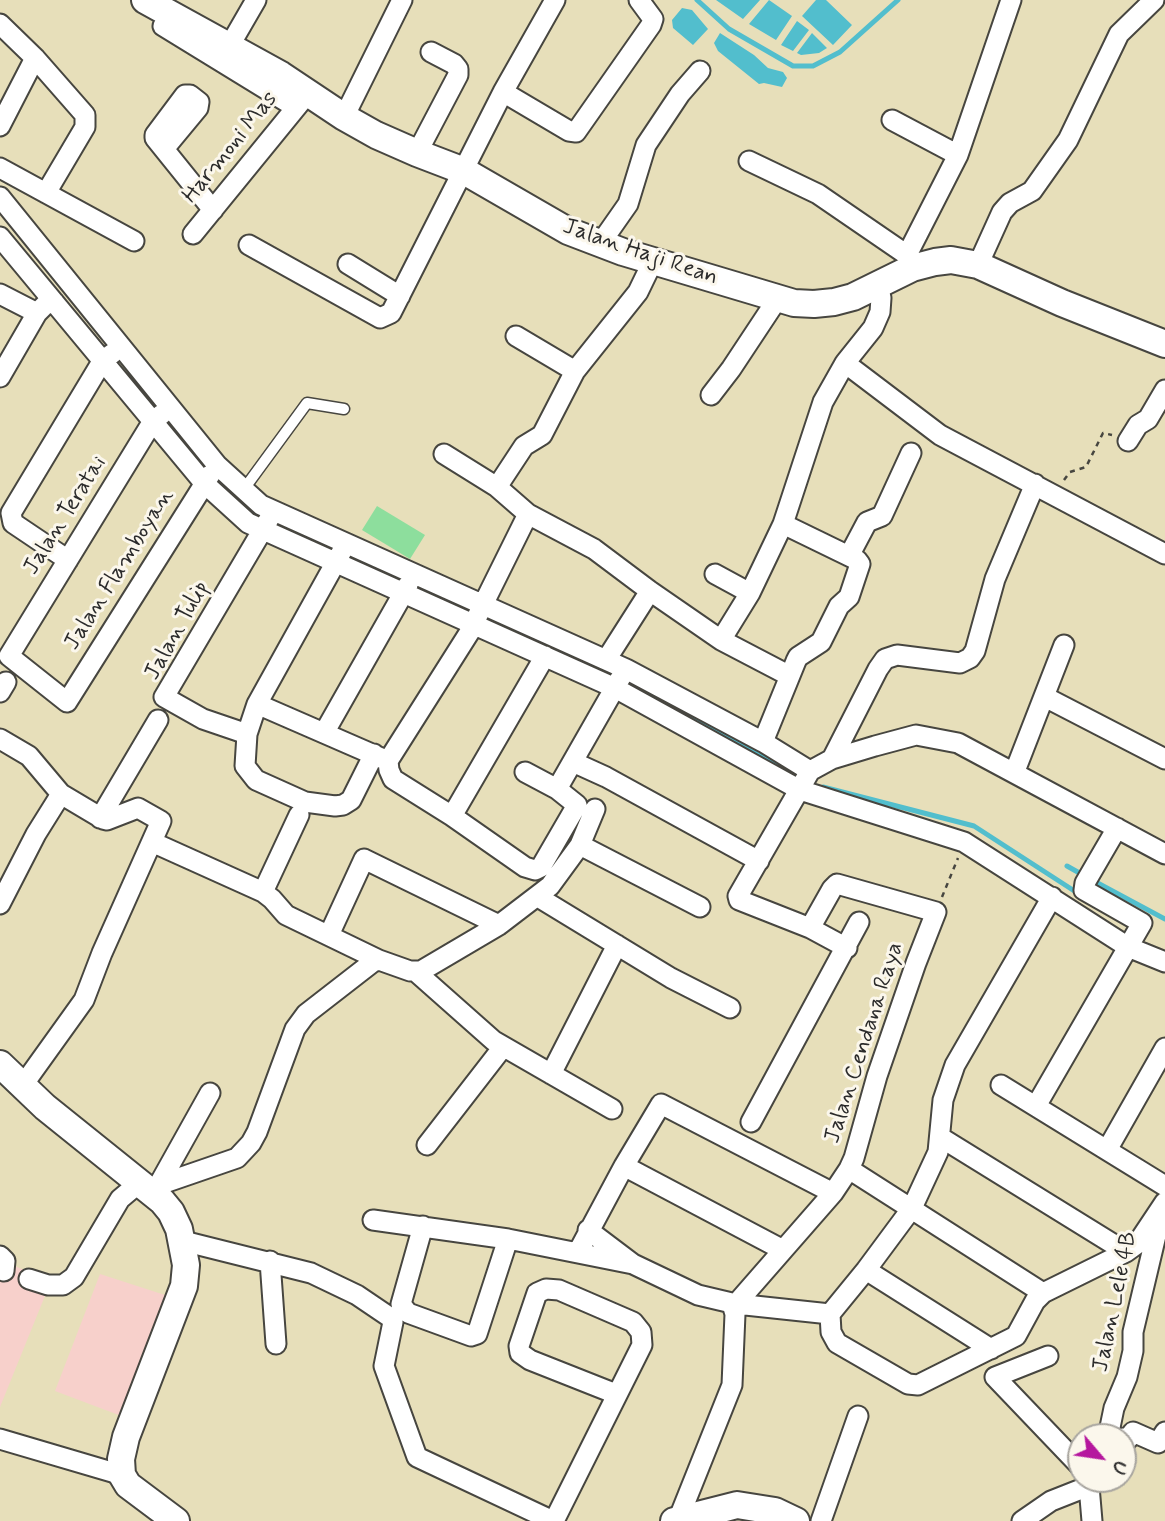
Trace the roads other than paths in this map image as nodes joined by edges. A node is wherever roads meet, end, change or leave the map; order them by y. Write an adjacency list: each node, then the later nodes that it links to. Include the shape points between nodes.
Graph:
1 (145, 0): 10 (street, Jalan Haji Rean)
2 (256, 0): 10 (street)
3 (402, 0): 16 (street)
4 (555, 0): 14 (street)
5 (639, 0): 14 (street, via 653,19 651,25 576,132)
6 (1011, 0): 21 (street)
7 (1157, 6): 36 (street, via 1119,34 1068,140 1032,191 1002,212)
8 (0, 24): 12 (street)
9 (163, 26): 15 (street)
10 (230, 46): 15 (street, Jalan Haji Rean)
11 (431, 51): 20 (street, via 454,64 458,75)
12 (35, 58): 18 (street); 25 (street, via 86,121)
13 (700, 71): 31 (street, via 646,145 628,204)
14 (503, 92): 23 (street)
15 (302, 100): 16 (street, Jalan Haji Rean); 27 (street, Harmoni Mas)
16 (344, 117): 20 (street, Jalan Haji Rean)
17 (892, 120): 21 (street)
18 (0, 126)
19 (164, 149): 27 (street)
20 (417, 153): 23 (street, Jalan Haji Rean)
21 (958, 155): 34 (street)
22 (749, 161): 34 (street, via 818,194)
23 (468, 163): 31 (street, Jalan Haji Rean, via 568,231); 39 (street)
24 (0, 168): 25 (street)
25 (46, 193): 30 (street)
26 (0, 197): 45 (street)
27 (213, 210): 28 (street, Harmoni Mas)
28 (193, 234)
29 (0, 237): 41 (street)
30 (134, 241)
31 (600, 244): 33 (street, Jalan Haji Rean)
32 (249, 246): 39 (street, via 380,318 391,313)
33 (653, 261): 40 (street, Jalan Haji Rean); 48 (street, via 638,292)
34 (910, 262): 36 (street, Jalan Haji Rean, via 951,260); 37 (street, Jalan Haji Rean)
35 (348, 264): 39 (street)
36 (978, 265): 44 (street, Jalan Haji Rean)
37 (878, 285): 40 (street, Jalan Haji Rean, via 834,302 794,303); 47 (street, via 880,312)
38 (0, 294): 42 (street)
39 (400, 296)
40 (778, 298): 51 (street)
41 (54, 302): 42 (street); 46 (street)
42 (37, 313): 49 (street)
43 (516, 336): 48 (street)
44 (1165, 344)
45 (122, 347): 46 (street); 52 (street)
46 (103, 360): 54 (street); 68 (street, via 11,513 13,523)
47 (845, 363): 60 (street, via 940,435); 65 (street, via 823,402)
48 (575, 371): 61 (street, via 542,435 524,446)
49 (0, 377)
50 (1165, 390): 55 (street)
51 (711, 395)
52 (170, 407): 54 (street, Jalan Teratai); 58 (street)
53 (344, 410): 62 (lane, via 307,403)
54 (153, 421): 59 (street); 68 (street, Jalan Teratai)
55 (1128, 441)
56 (911, 453): 69 (street, via 882,516 867,522)
57 (444, 454): 61 (street)
58 (217, 465): 59 (street, Jalan Flamboyan); 62 (street)
59 (204, 483): 64 (street, via 240,518); 77 (street, Jalan Flamboyan, via 67,702)
60 (1035, 484): 67 (street); 90 (street, via 995,579 970,658 960,663 897,655 886,659)
61 (497, 487): 63 (street)
62 (244, 489): 64 (street, via 261,505)
63 (528, 514): 72 (street, via 594,549); 74 (street)
64 (268, 521): 66 (street); 86 (street, Jalan Tulip, via 164,697 204,719)
65 (783, 524): 69 (street); 73 (street)
66 (340, 553): 71 (street); 83 (street)
67 (1165, 554)
68 (68, 560): 77 (street, Jalan Teratai)
69 (855, 560): 80 (street, via 849,597 839,606 821,642 798,657)
70 (715, 574): 73 (street)
71 (409, 584): 74 (street); 85 (street)
72 (650, 592): 75 (street); 79 (street)
73 (750, 593): 75 (street)
74 (478, 615): 78 (street); 79 (street); 89 (street)
75 (721, 640): 80 (street)
76 (1064, 645): 82 (street)
77 (9, 656)
78 (545, 656): 81 (street); 100 (street)
79 (606, 660): 81 (street)
80 (788, 676): 88 (street)
81 (620, 678): 88 (street); 92 (street); 95 (street)
82 (1045, 697): 91 (street); 93 (street)
83 (257, 704): 85 (street); 86 (street)
84 (158, 720): 101 (street)
85 (324, 733): 89 (street)
86 (247, 734): 89 (street, via 245,766 249,773 305,802 343,805)
87 (0, 739): 97 (street, via 29,756)
88 (763, 742): 95 (street)
89 (381, 757): 100 (street, via 393,779)
90 (832, 759): 93 (street, via 916,735 958,743); 95 (street)
91 (1165, 759)
92 (573, 762): 96 (street); 106 (street)
93 (1015, 771): 102 (street)
94 (525, 772): 96 (street)
95 (805, 780): 106 (street); 110 (street, via 964,842)
96 (557, 789): 98 (street)
97 (61, 794): 101 (street); 108 (street)
98 (588, 813): 100 (street, via 535,870); 104 (street)
99 (299, 816): 107 (street)
100 (452, 816)
101 (100, 818): 103 (street, via 141,809 161,821)
102 (1117, 828): 105 (street); 117 (street, via 1088,878 1085,892 1142,923)
103 (152, 842): 107 (street); 127 (street, via 83,1000)
104 (580, 845): 109 (street); 111 (street)
105 (1165, 854)
106 (759, 860): 114 (street, via 738,896 740,900)
107 (263, 892): 115 (street, via 286,915)
108 (1, 897)
109 (538, 897): 113 (street); 116 (street)
110 (1052, 897): 117 (street); 133 (street, via 955,1065 943,1100)
111 (699, 907)
112 (859, 922): 118 (street)
113 (499, 925): 115 (street, via 364,859); 121 (street)
114 (810, 928): 118 (street); 137 (street, Jalan Cendana Raya, via 838,884 936,912)
115 (329, 935): 119 (street)
116 (617, 945): 122 (street); 126 (street)
117 (1128, 947): 120 (street); 130 (street)
118 (847, 948): 132 (street)
119 (379, 960): 121 (street); 138 (street, via 315,1006 295,1029 264,1116 244,1152 225,1163)
120 (1165, 962)
121 (415, 971): 123 (street)
122 (730, 1008)
123 (503, 1047): 126 (street); 134 (street)
124 (1165, 1048): 135 (street)
125 (0, 1065): 127 (street)
126 (551, 1074): 131 (street)
127 (23, 1085): 138 (street)
128 (1001, 1085): 130 (street)
129 (210, 1093): 138 (street)
130 (1036, 1106): 135 (street)
131 (611, 1109)
132 (751, 1122)
133 (940, 1138): 141 (street); 150 (street)
134 (427, 1145)
135 (1107, 1150): 139 (street)
136 (624, 1166): 140 (street, via 661,1104); 145 (street); 148 (street)
137 (849, 1169): 140 (street, Jalan Cendana Raya); 141 (street)
138 (148, 1186): 147 (street, via 171,1212); 154 (street, via 120,1199 74,1277 63,1285)
139 (1165, 1186)
140 (833, 1192): 148 (street, Jalan Cendana Raya)
141 (912, 1208): 153 (street); 155 (street)
142 (1160, 1210): 150 (street, via 1137,1244); 163 (street, Jalan Lele 4B, via 1127,1377)
143 (373, 1220): 144 (street)
144 (423, 1226): 146 (street); 146 (street, via 401,1304 408,1313 471,1336 477,1334)
145 (588, 1230): 149 (street); 152 (street)
146 (508, 1239): 149 (street)
147 (183, 1241): 151 (street); 168 (street, via 184,1286 126,1437)
148 (783, 1250): 156 (street, Jalan Cendana Raya)
149 (578, 1252): 152 (street)
150 (1126, 1252): 155 (street)
151 (270, 1261): 158 (street); 173 (street, via 311,1273 391,1318 384,1366 420,1460)
152 (633, 1264): 156 (street, via 698,1295)
153 (866, 1270): 157 (street); 159 (street)
154 (29, 1279)
155 (1043, 1293): 159 (street, via 1016,1336)
156 (734, 1304): 157 (street); 171 (street, via 732,1385)
157 (830, 1314): 159 (street, via 837,1343 913,1386)
158 (276, 1344)
159 (991, 1349)
160 (1048, 1356): 167 (street, via 995,1377)
161 (616, 1394): 161 (street, via 642,1345 633,1322 559,1290 537,1293 520,1353); 173 (street)
162 (858, 1416): 175 (street)
163 (1111, 1423)
164 (1165, 1432): 165 (street, via 1158,1443)
165 (1137, 1434)
166 (0, 1439): 168 (street)
167 (1067, 1452)
168 (122, 1475): 172 (street, via 128,1485)
169 (1067, 1493): 176 (street)
170 (1092, 1493): 177 (street)
171 (676, 1520): 174 (street, via 737,1505 775,1511)
172 (176, 1521)
173 (554, 1521)
174 (796, 1521)
175 (821, 1521)
176 (1023, 1521)
177 (1092, 1521)

